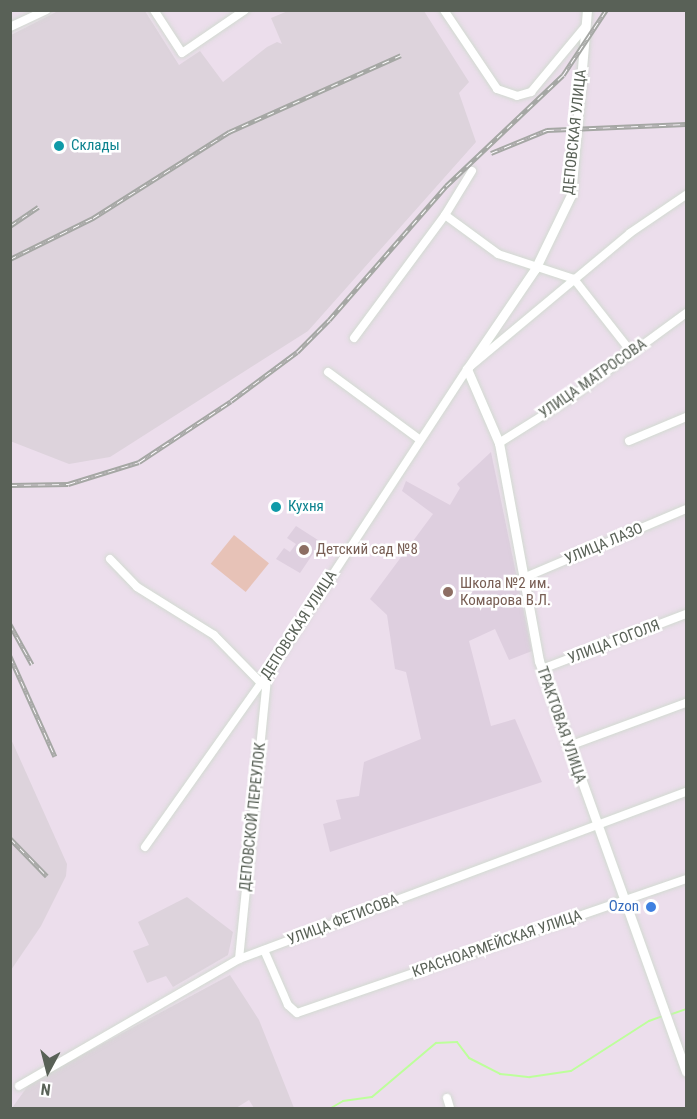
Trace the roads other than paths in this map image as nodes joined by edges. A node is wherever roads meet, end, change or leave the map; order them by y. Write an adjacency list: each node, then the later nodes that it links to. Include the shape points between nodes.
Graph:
1 (46, 10): 6 (street)
2 (154, 10): 3 (street, via 182,53)
3 (245, 10)
4 (444, 10): 7 (street, via 497,88 517,96 531,92)
5 (586, 10): 7 (street, ДЕПОВСКАЯ УЛИЦА)
6 (10, 27)
7 (585, 27): 11 (street, ДЕПОВСКАЯ УЛИЦА, via 571,195)
8 (472, 171): 10 (street)
9 (687, 195): 12 (street, ДЕПОВСКАЯ УЛИЦА, via 630,233)
10 (445, 215): 11 (street, via 498,254); 14 (street)
11 (536, 269): 12 (street); 16 (street, ДЕПОВСКАЯ УЛИЦА)
12 (574, 279): 15 (street); 16 (street, ДЕПОВСКАЯ УЛИЦА)
13 (687, 313): 15 (street, УЛИЦА МАТРОСОВА)
14 (354, 338)
15 (632, 353): 21 (street, УЛИЦА МАТРОСОВА)
16 (467, 369): 19 (street, ДЕПОВСКАЯ УЛИЦА); 21 (street, ТРАКТОВАЯ УЛИЦА)
17 (328, 372): 19 (street)
18 (687, 417): 20 (street)
19 (419, 440): 27 (street, ДЕПОВСКАЯ УЛИЦА)
20 (628, 441)
21 (499, 443): 24 (street, ТРАКТОВАЯ УЛИЦА)
22 (687, 509): 24 (street, УЛИЦА ЛАЗО)
23 (110, 559): 28 (street, via 137,587 214,635)
24 (521, 579): 26 (street, ТРАКТОВАЯ УЛИЦА)
25 (687, 614): 26 (street, УЛИЦА ГОГОЛЯ)
26 (542, 669): 30 (street, ТРАКТОВАЯ УЛИЦА)
27 (267, 675): 28 (street, ДЕПОВСКАЯ УЛИЦА); 37 (street, ДЕПОВСКОЙ ПЕРЕУЛОК)
28 (261, 683): 33 (street, ДЕПОВСКАЯ УЛИЦА)
29 (687, 704): 30 (street)
30 (569, 746): 32 (street, ТРАКТОВАЯ УЛИЦА)
31 (687, 792): 32 (street, УЛИЦА ФЕТИСОВА)
32 (595, 825): 35 (street, ТРАКТОВАЯ УЛИЦА); 36 (street, УЛИЦА ФЕТИСОВА)
33 (145, 847)
34 (687, 879): 35 (street, КРАСНОАРМЕЙСКАЯ УЛИЦА)
35 (622, 900): 36 (street, КРАСНОАРМЕЙСКАЯ УЛИЦА, via 297,1013 288,1005); 38 (street, ТРАКТОВАЯ УЛИЦА)
36 (264, 950): 37 (street, УЛИЦА ФЕТИСОВА)
37 (239, 959): 39 (street, УЛИЦА ФЕТИСОВА)
38 (687, 1072)
39 (19, 1086)
40 (447, 1098): 41 (street)
41 (450, 1108)

